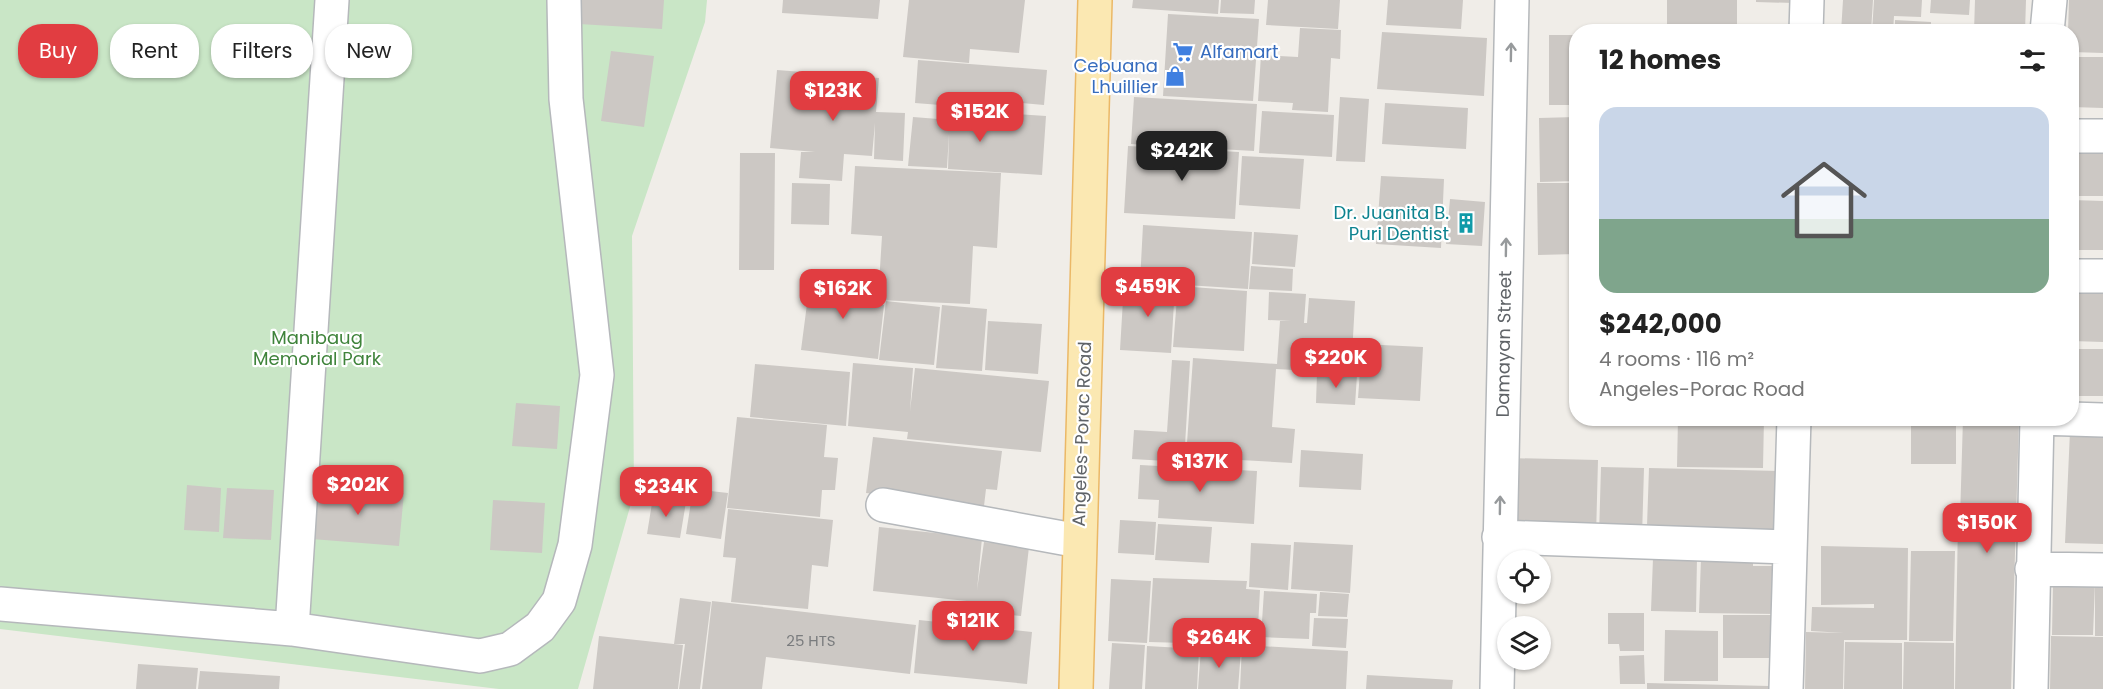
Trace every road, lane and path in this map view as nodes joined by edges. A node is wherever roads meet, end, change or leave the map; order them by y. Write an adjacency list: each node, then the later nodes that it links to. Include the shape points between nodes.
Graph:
1 (332, 0): 24 (street)
2 (564, 0): 24 (street, via 566,99 597,375 575,545 559,602 540,627 510,649 480,656)
3 (1095, 0): 19 (main road, Angeles-Porac Road)
4 (1512, 0): 18 (street, Damayan Street, one-way to 4)
5 (1808, 0): 7 (street)
6 (2050, 0): 8 (street)
7 (1806, 24)
8 (2048, 24)
9 (2079, 135): 10 (street)
10 (2103, 136)
11 (2079, 276): 12 (street)
12 (2103, 276)
13 (2079, 419): 14 (street)
14 (2103, 420)
15 (1794, 426): 20 (street)
16 (2038, 426): 21 (street)
17 (883, 505): 19 (street)
18 (1499, 537): 20 (street); 26 (street, Damayan Street)
19 (1079, 541): 25 (main road, Angeles-Porac Road)
20 (1790, 547): 27 (street)
21 (2032, 569): 22 (street); 28 (street)
22 (2103, 570)
23 (0, 604): 24 (street)
24 (292, 629)
25 (1076, 689)
26 (1497, 689)
27 (1786, 689)
28 (2031, 689)

